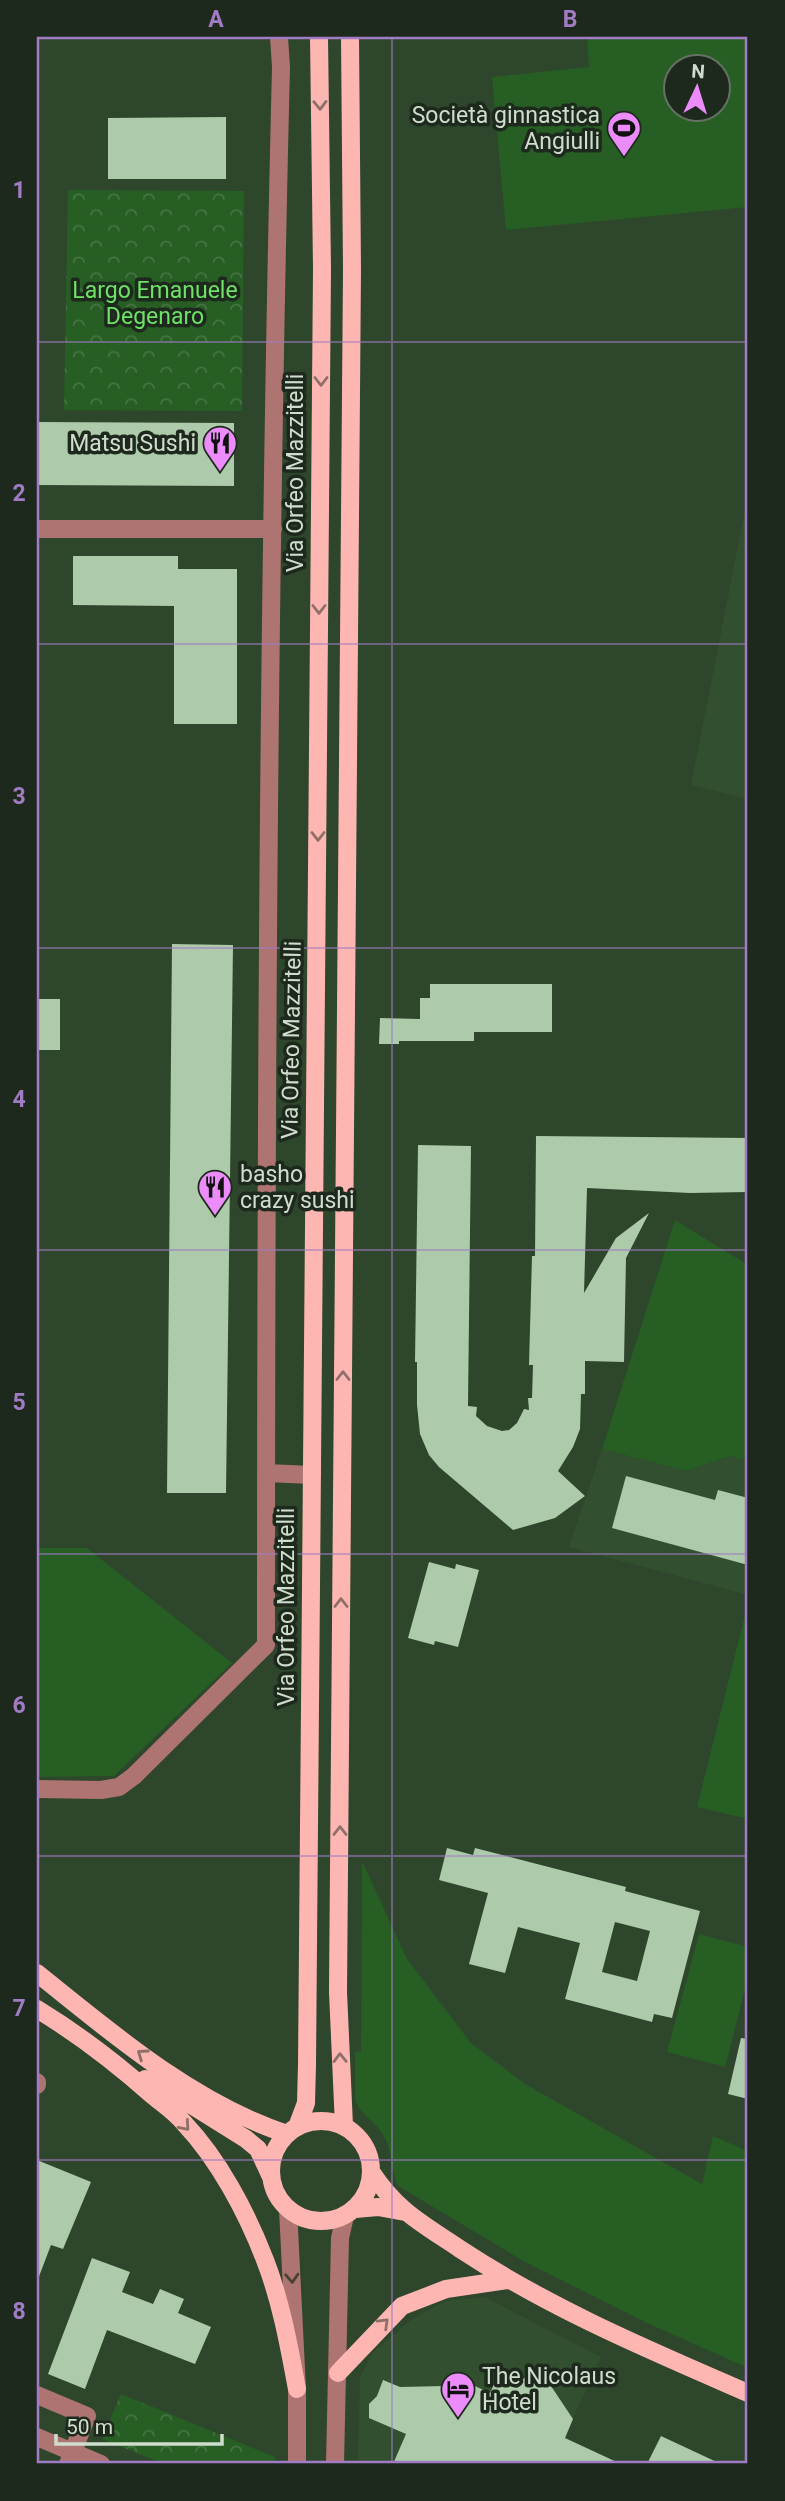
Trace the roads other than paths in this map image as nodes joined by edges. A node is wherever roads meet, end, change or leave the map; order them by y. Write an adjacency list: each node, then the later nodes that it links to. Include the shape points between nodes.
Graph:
1 (279, 37): 9 (street, Via Orfeo Mazzitelli)
2 (319, 37): 4 (main road, Via Orfeo Mazzitelli, one-way to 4)
3 (350, 37): 5 (main road)
4 (322, 268): 5 (main road, via 329,274); 6 (main road, Via Orfeo Mazzitelli)
5 (352, 270): 7 (main road)
6 (321, 331): 7 (main road, via 334,327); 11 (main road, Via Orfeo Mazzitelli, one-way to 11)
7 (351, 332): 10 (main road)
8 (37, 529): 9 (street)
9 (273, 529): 14 (street, Via Orfeo Mazzitelli)
10 (345, 1126): 11 (main road); 13 (main road)
11 (314, 1127): 12 (main road, Via Orfeo Mazzitelli)
12 (314, 1185): 13 (main road, via 324,1181); 15 (main road, Via Orfeo Mazzitelli)
13 (345, 1185): 20 (main road, one-way to 13, via 338,1993)
14 (266, 1473): 15 (street); 16 (street, Via Orfeo Mazzitelli, via 266,1645 119,1787)
15 (312, 1475): 21 (main road, Via Orfeo Mazzitelli, via 306,2103)
16 (37, 1789)
17 (37, 1973): 21 (main road, one-way to 17, via 260,2125 233,2112 131,2046)
18 (37, 2009): 19 (main road)
19 (117, 2064): 23 (main road, via 246,2139 258,2149); 29 (main road, one-way to 29, via 184,2123 239,2202 265,2261)
20 (344, 2126): 21 (main road, via 320,2121); 22 (main road, via 368,2151)
21 (292, 2131): 23 (main road, via 274,2154)
22 (372, 2173): 25 (main road); 26 (main road, via 364,2199)
23 (271, 2178): 24 (main road)
24 (288, 2209): 26 (main road, via 310,2221 334,2220); 29 (street, one-way to 29)
25 (405, 2212): 26 (main road, via 379,2207); 27 (main road)
26 (350, 2213): 28 (street, via 340,2238)
27 (507, 2280): 28 (main road, one-way to 27, via 402,2306 446,2289); 30 (main road, via 588,2323)
28 (338, 2373): 36 (street)
29 (298, 2389): 35 (street)
30 (748, 2393)
31 (37, 2395): 33 (street, via 87,2416)
32 (37, 2437): 33 (street)
33 (70, 2458): 34 (street)
34 (101, 2464)
35 (297, 2464)
36 (335, 2464)

